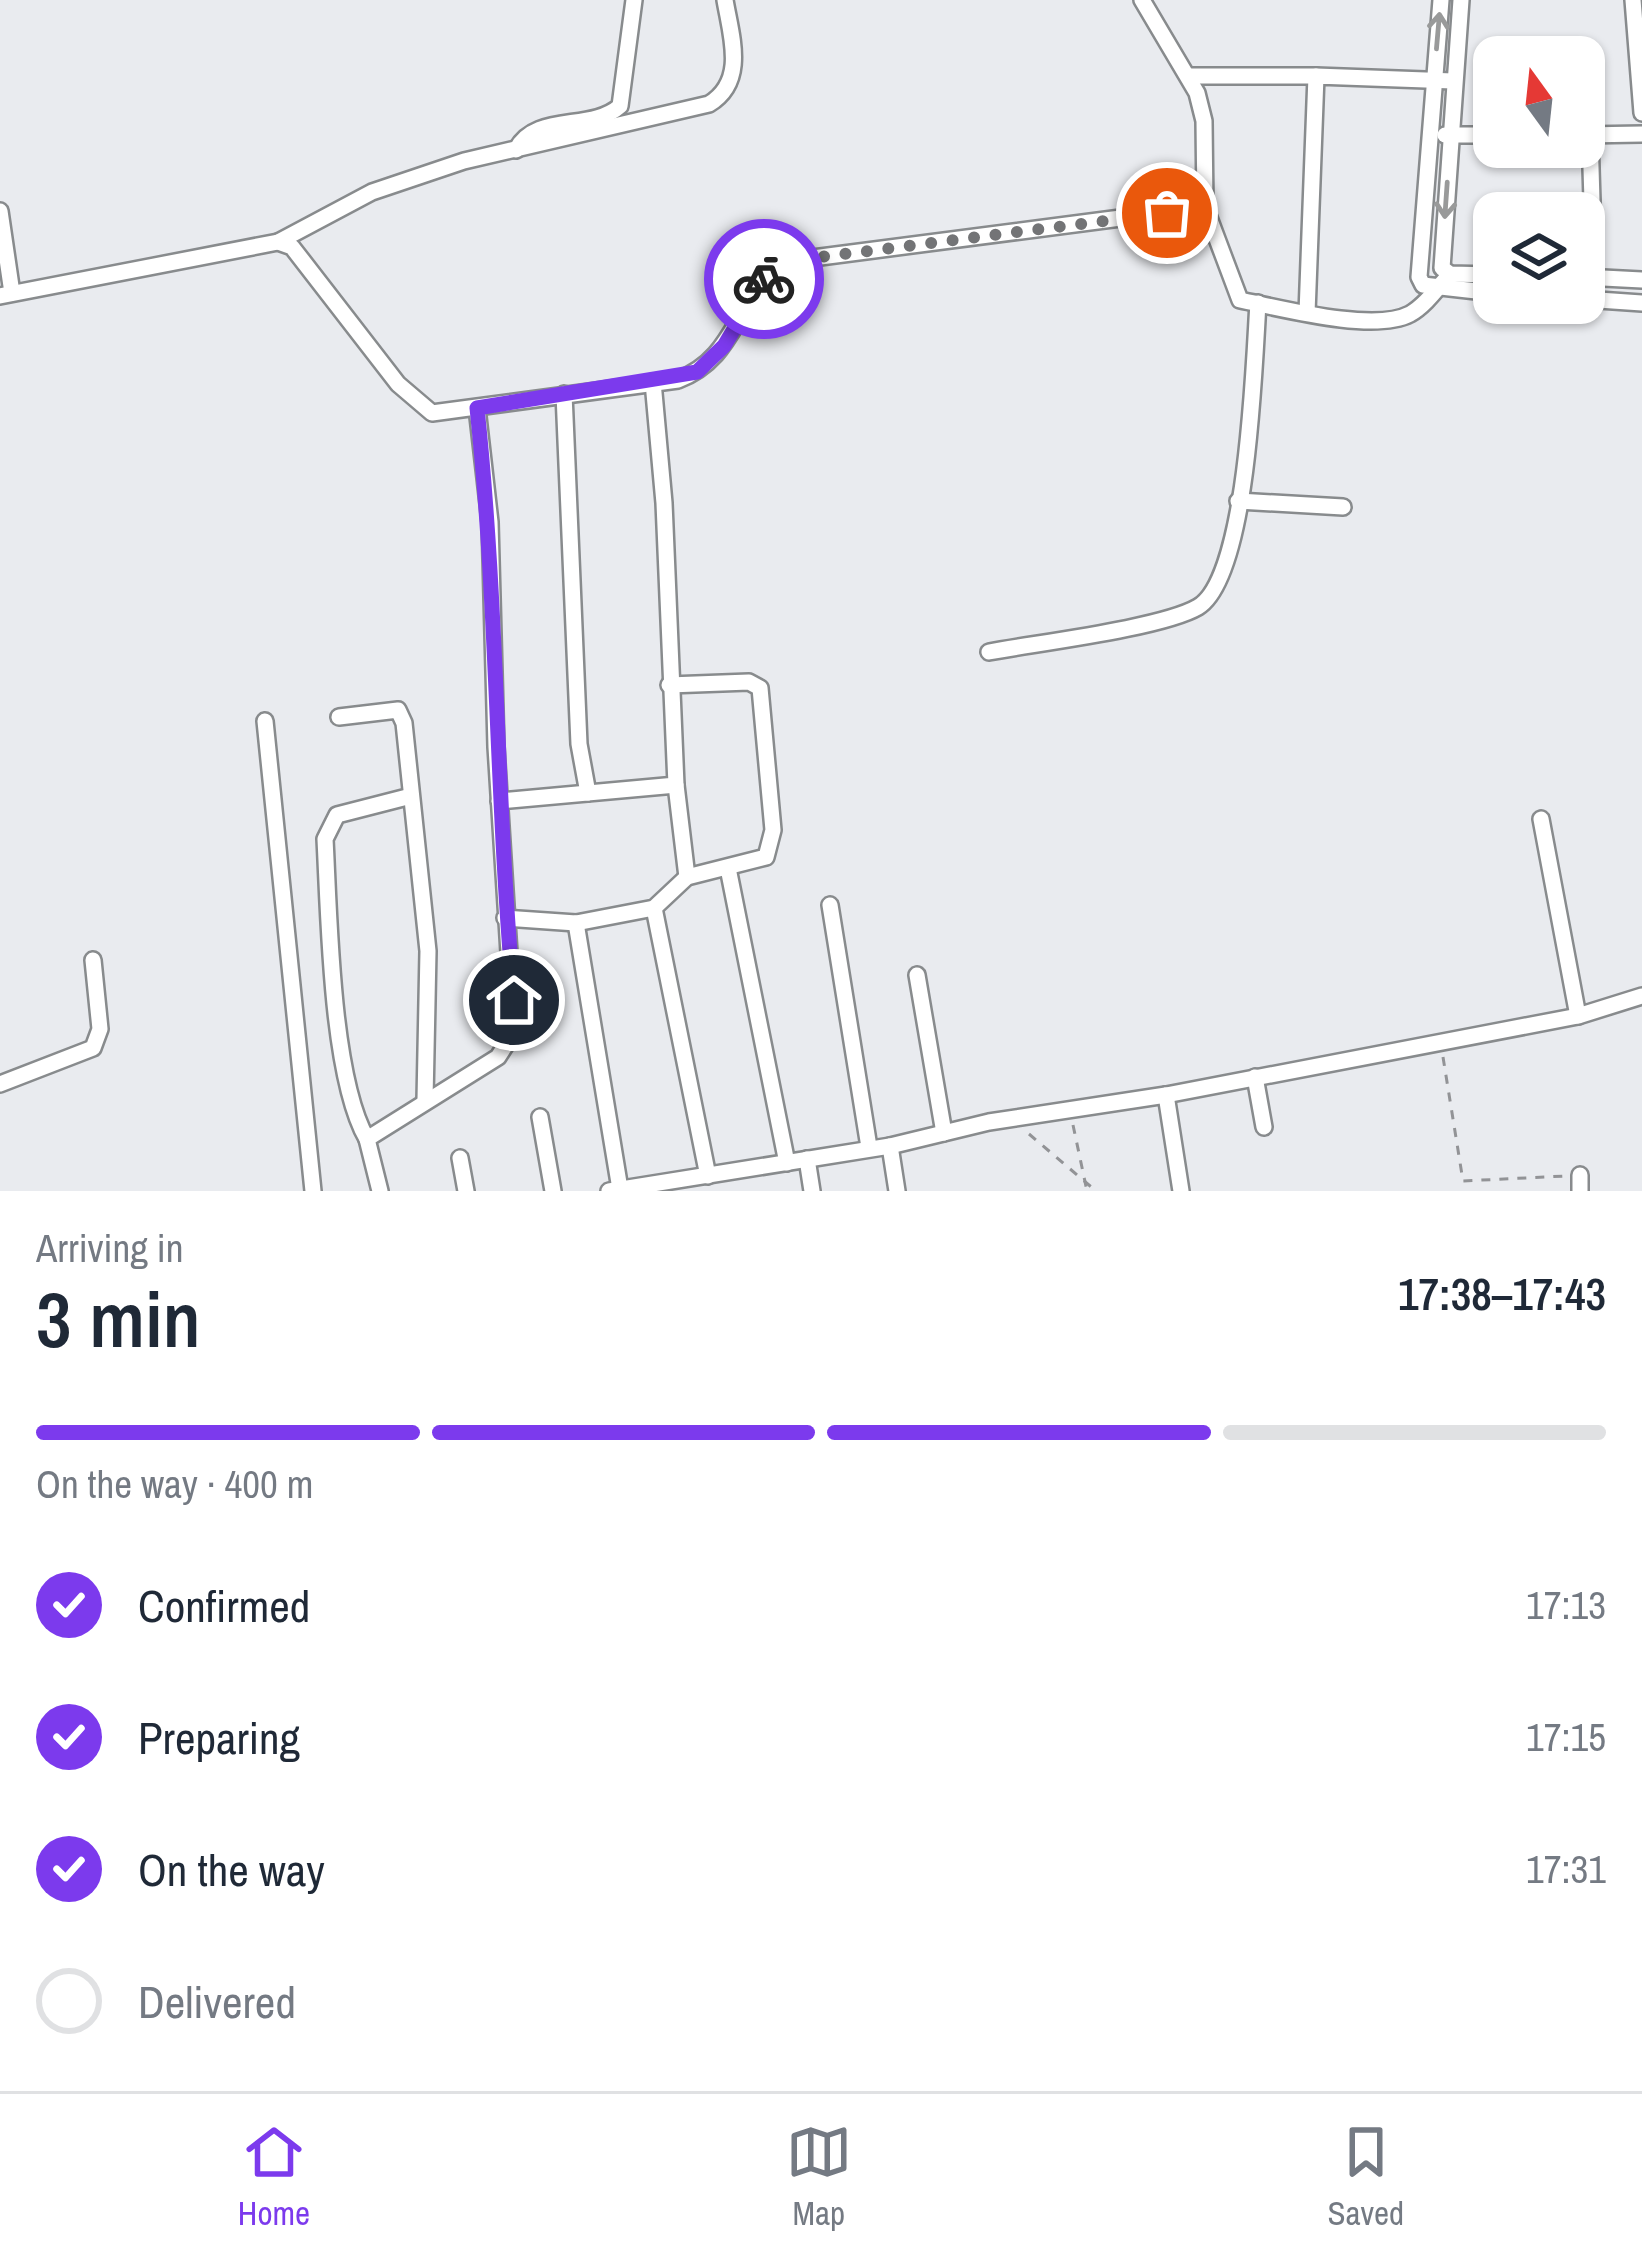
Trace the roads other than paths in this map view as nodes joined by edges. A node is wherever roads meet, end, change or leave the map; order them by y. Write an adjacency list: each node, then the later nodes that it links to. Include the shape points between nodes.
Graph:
1 (634, 0): 17 (street, via 620,106 535,131)
2 (725, 0): 17 (street, via 734,70 720,98)
3 (1142, 0): 7 (street)
4 (1441, 0): 9 (street, one-way to 4)
5 (1461, 0): 10 (street)
6 (1633, 0): 11 (street)
7 (1190, 76): 8 (street); 18 (street, via 1204,122)
8 (1316, 76): 9 (street); 31 (street)
9 (1434, 80): 10 (street); 13 (street)
10 (1453, 81): 16 (street)
11 (1642, 113)
12 (1642, 134): 15 (street)
13 (1430, 135): 16 (street); 25 (street, via 1419,278)
14 (1473, 135): 16 (street)
15 (1605, 135)
16 (1450, 136): 21 (street, one-way to 21, via 1442,262)
17 (516, 150): 20 (street, via 372,192)
18 (1204, 207): 29 (street, via 1240,300); 32 (street, via 805,259 760,282 711,363)
19 (0, 211): 27 (street)
20 (278, 242): 27 (street); 34 (street, via 292,247 422,408)
21 (1450, 274): 22 (street); 25 (street)
22 (1473, 275)
23 (1605, 278): 24 (street)
24 (1642, 280)
25 (1436, 289): 26 (street); 31 (street, via 1399,319)
26 (1473, 292)
27 (6, 294)
28 (1605, 301): 30 (street)
29 (1258, 303): 31 (street); 35 (street)
30 (1642, 303)
31 (1307, 313)
32 (653, 382): 33 (street); 38 (street)
33 (564, 394): 34 (street); 42 (street)
34 (477, 408): 44 (street, via 490,522)
35 (1238, 501): 36 (street); 37 (street, via 1222,582 1199,606)
36 (1342, 507)
37 (989, 652)
38 (669, 685): 41 (street); 46 (street, via 760,688 771,850)
39 (339, 717): 43 (street, via 398,710)
40 (265, 721): 72 (street)
41 (676, 785): 42 (street); 47 (street)
42 (587, 793): 44 (street)
43 (411, 796): 59 (street, via 428,951); 63 (street, via 338,815 326,839 336,1003)
44 (499, 801): 50 (street)
45 (1541, 819): 55 (street)
46 (728, 868): 47 (street); 68 (street)
47 (687, 877): 49 (street)
48 (830, 904): 65 (street)
49 (654, 908): 51 (street); 69 (street)
50 (505, 918): 51 (street); 59 (street, via 515,1015 508,1048)
51 (576, 923): 71 (street)
52 (94, 960): 57 (street, via 100,1029 93,1048)
53 (916, 975): 62 (street)
54 (1642, 996): 55 (street)
55 (1578, 1016): 56 (street)
56 (1255, 1077): 58 (street); 61 (street)
57 (0, 1084)
58 (1166, 1095): 62 (street); 79 (street)
59 (425, 1100): 63 (street)
60 (540, 1117): 75 (street)
61 (1264, 1127)
62 (944, 1133): 64 (street)
63 (367, 1139): 73 (street)
64 (890, 1146): 65 (street); 78 (street)
65 (869, 1147): 67 (street)
66 (460, 1158): 74 (street)
67 (807, 1159): 68 (street); 77 (street)
68 (787, 1163): 69 (street)
69 (715, 1175): 70 (street); 76 (street)
70 (639, 1189): 71 (street)
71 (614, 1190)
72 (313, 1191)
73 (380, 1191)
74 (466, 1191)
75 (553, 1191)
76 (727, 1191)
77 (812, 1191)
78 (897, 1191)
79 (1181, 1191)

